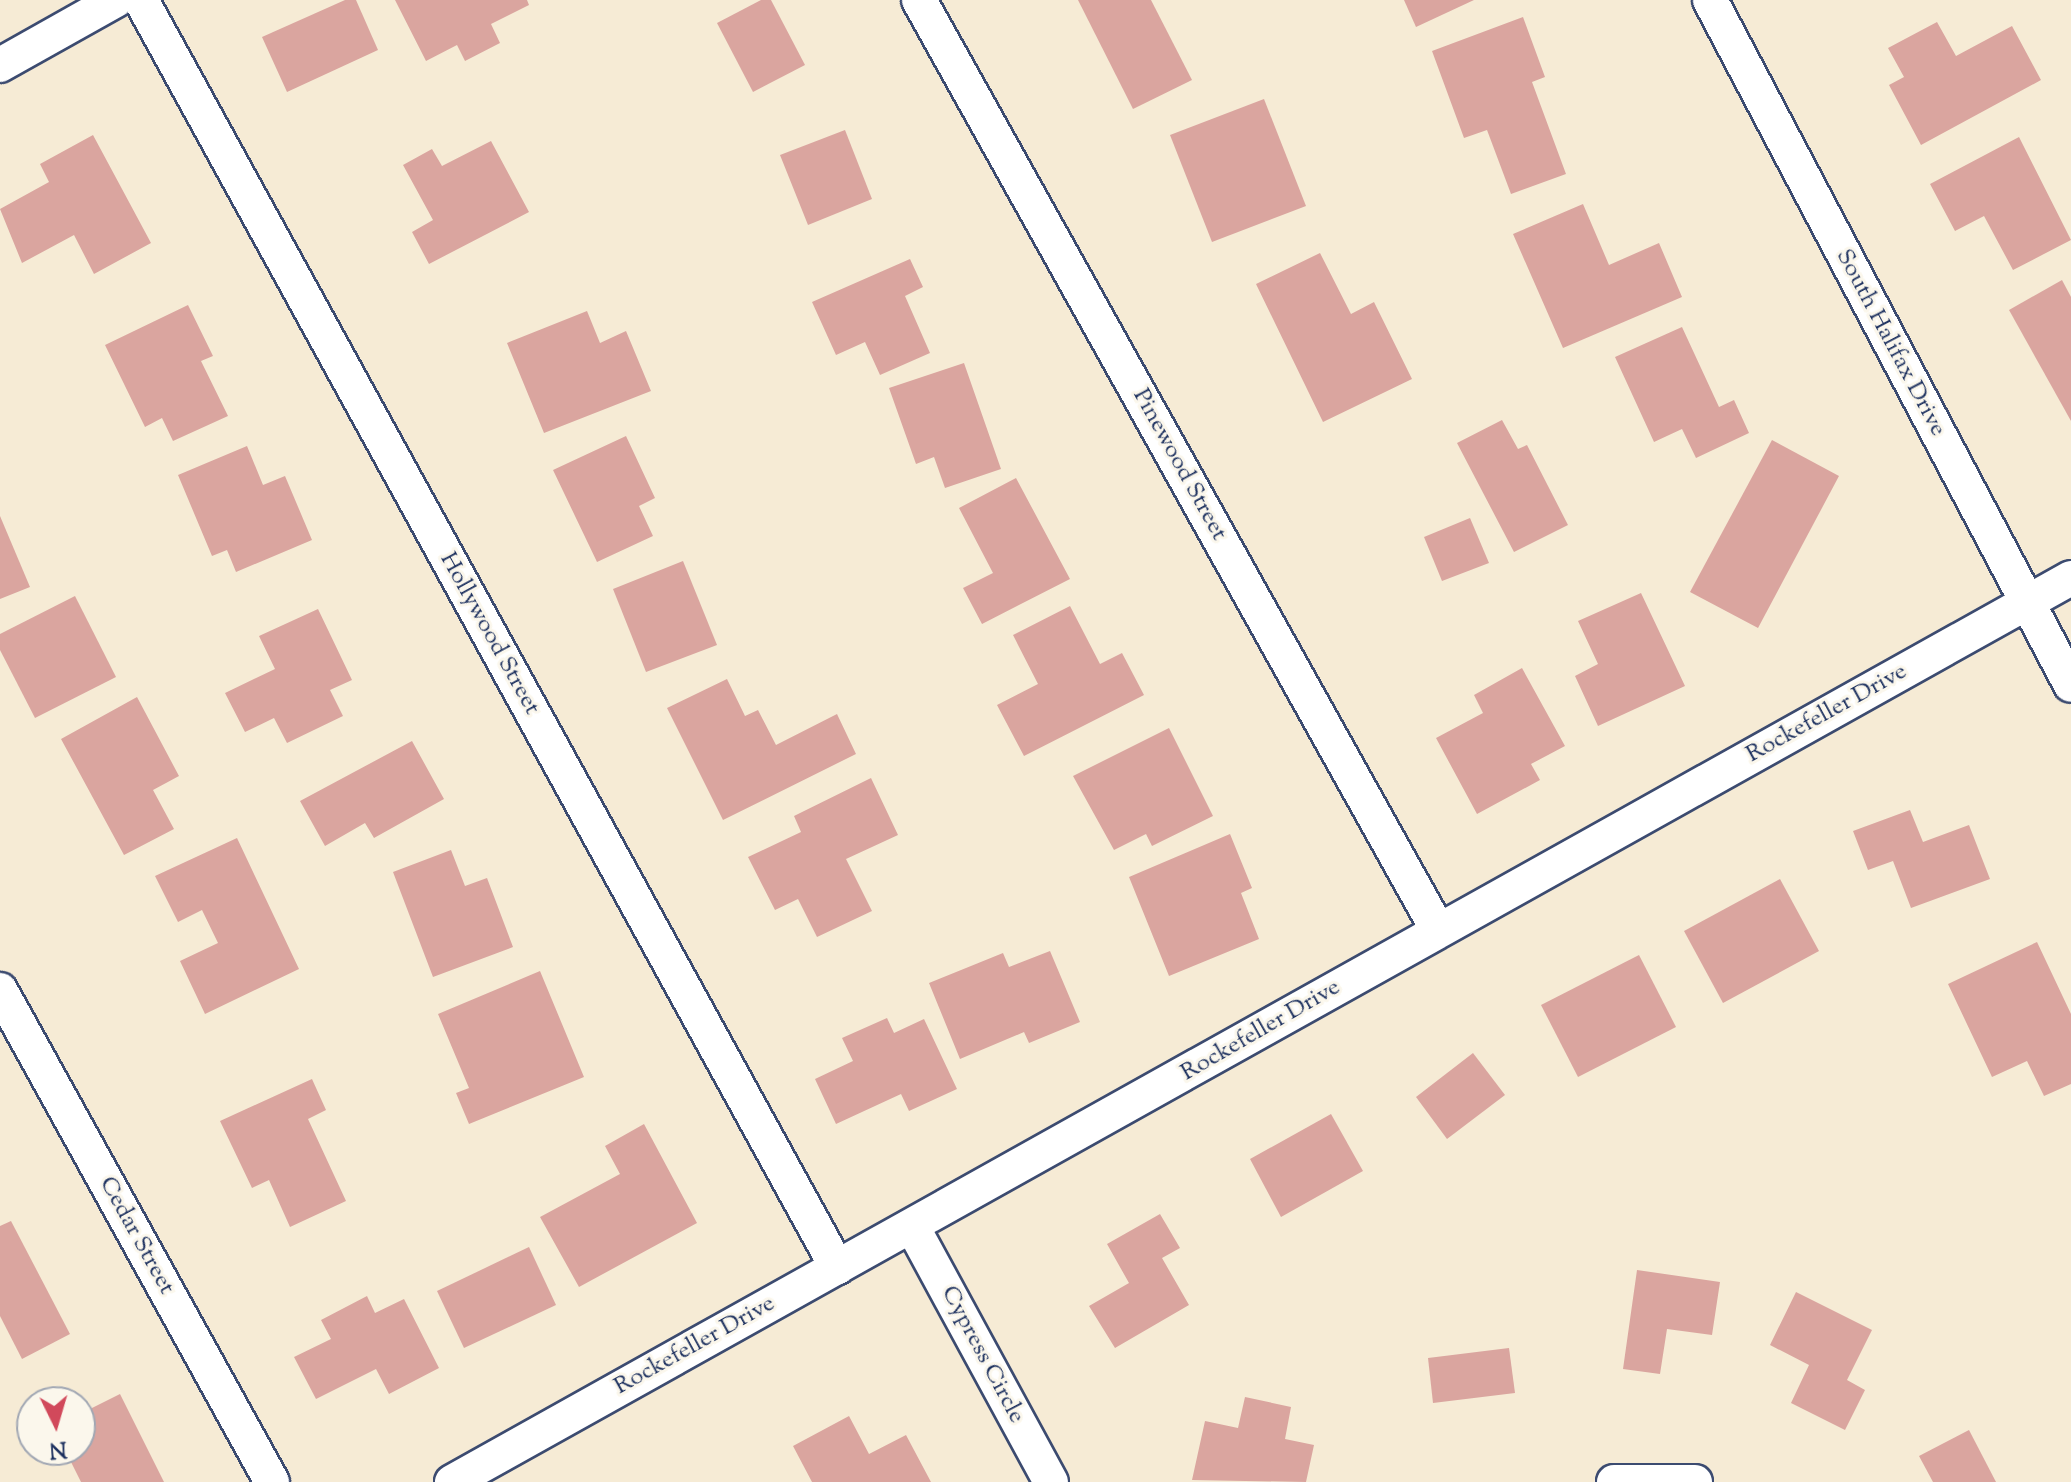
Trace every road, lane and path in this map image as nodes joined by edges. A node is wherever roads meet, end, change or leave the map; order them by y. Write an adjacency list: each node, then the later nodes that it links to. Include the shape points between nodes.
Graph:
1 (116, 0): 5 (street)
2 (141, 0): 12 (street, Hollywood Street)
3 (919, 0): 9 (street, Pinewood Street)
4 (1710, 0): 7 (street, South Halifax Drive)
5 (0, 65)
6 (2071, 578): 7 (street, Rockefeller Drive)
7 (2028, 603): 8 (street, South Halifax Drive); 9 (street, Rockefeller Drive)
8 (2071, 685)
9 (1438, 930): 11 (street, Rockefeller Drive)
10 (0, 990): 13 (street, Cedar Street)
11 (913, 1228): 12 (street, Rockefeller Drive); 15 (street, Cypress Circle)
12 (837, 1267): 14 (street, Rockefeller Drive)
13 (272, 1482)
14 (452, 1482)
15 (1051, 1482)
16 (1614, 1482): 17 (street)
17 (1695, 1482)

